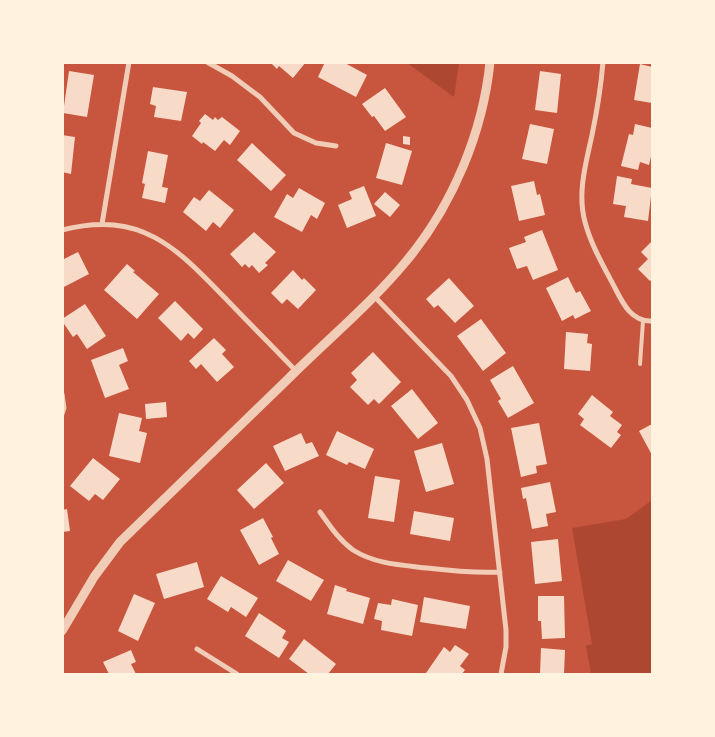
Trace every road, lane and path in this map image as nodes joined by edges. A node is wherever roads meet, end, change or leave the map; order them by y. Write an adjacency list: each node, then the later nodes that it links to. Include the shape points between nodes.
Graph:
1 (129, 62): 6 (street)
2 (207, 62): 5 (street, via 260,97 294,133 316,143)
3 (490, 62): 8 (street, via 478,124 452,189 408,258)
4 (603, 62): 9 (street, via 583,179 584,221 591,241 629,312)
5 (336, 146)
6 (102, 224): 7 (street); 12 (street, via 125,226 153,236 178,251)
7 (62, 230)
8 (374, 296): 12 (street); 16 (street, via 451,376 480,428)
9 (644, 321): 10 (street); 11 (lane)
10 (652, 321)
11 (640, 364)
12 (296, 371): 17 (street, via 120,542 94,577)
13 (62, 394): 14 (street)
14 (62, 414)
15 (320, 512): 16 (street, via 340,539 371,559 475,574)
16 (500, 572): 20 (street, via 506,630)
17 (62, 631)
18 (196, 649): 19 (street)
19 (237, 674)
20 (501, 674)

